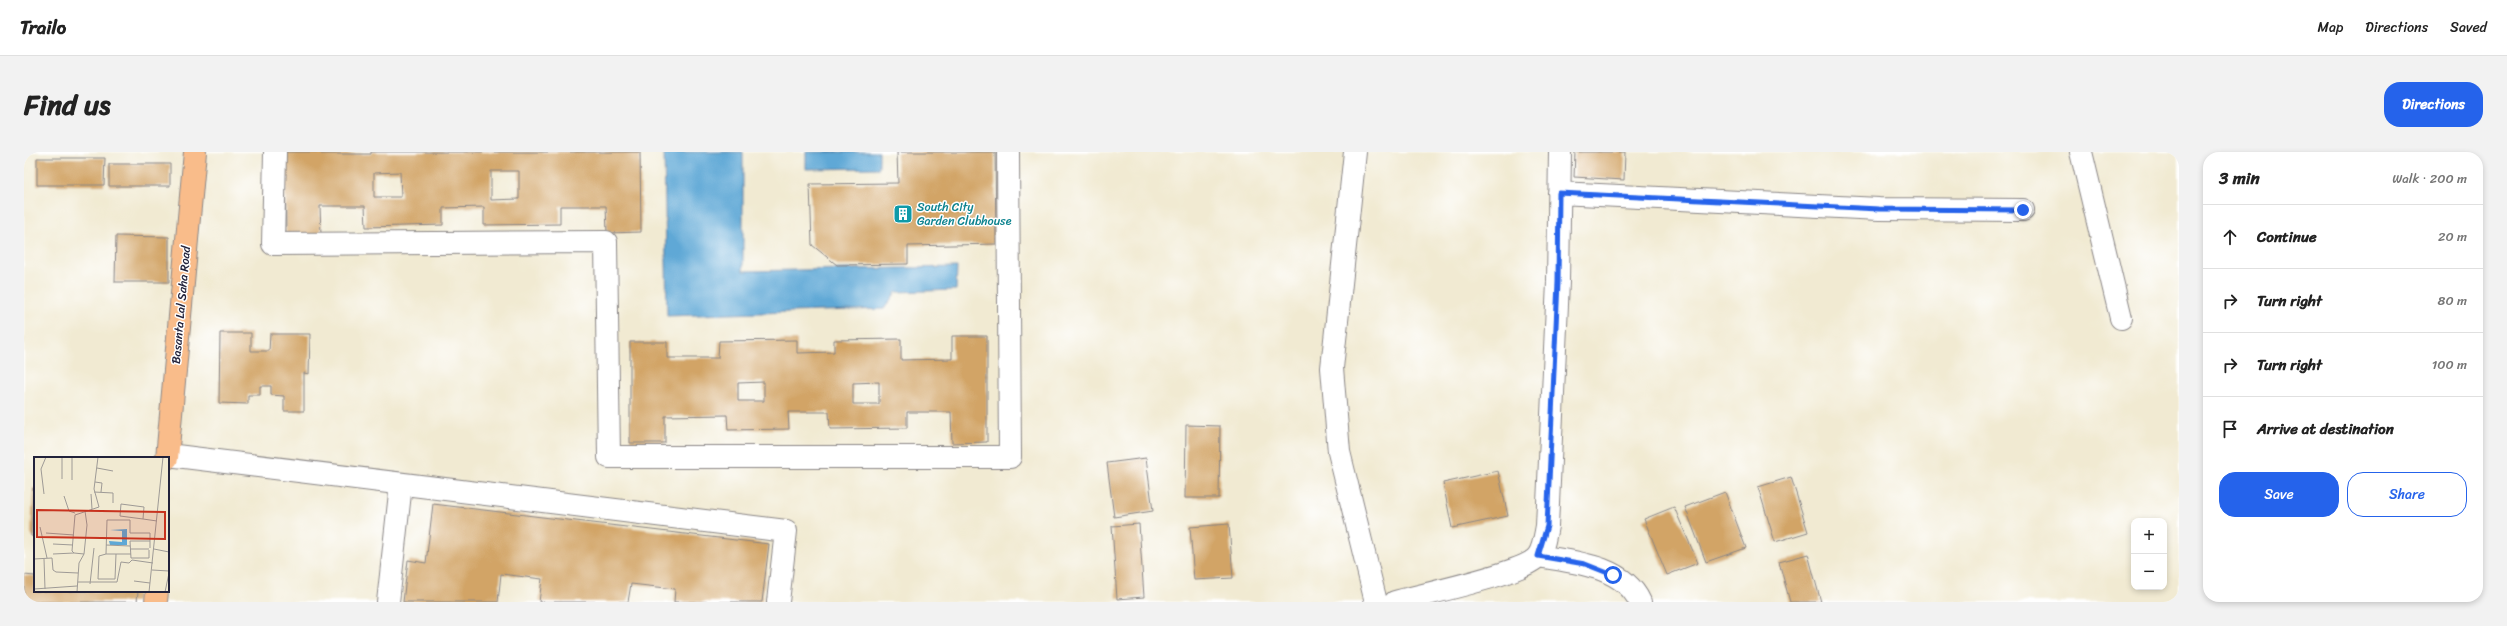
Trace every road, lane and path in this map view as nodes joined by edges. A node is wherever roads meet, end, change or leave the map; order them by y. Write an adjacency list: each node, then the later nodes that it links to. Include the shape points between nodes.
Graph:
1 (196, 152): 10 (main road, Basanta Lal Saha Road)
2 (276, 152): 3 (street, via 273,244 606,242 609,457 1010,457)
3 (1008, 152)
4 (1355, 152): 17 (street, via 1332,368 1339,452)
5 (1560, 152): 7 (street)
6 (2081, 152): 9 (street)
7 (1559, 193): 8 (street, via 1879,209); 12 (street, via 1558,282 1547,526)
8 (2023, 210)
9 (2121, 318)
10 (168, 456): 11 (street)
11 (401, 484): 15 (street); 16 (street, via 786,531)
12 (1538, 556): 18 (street, via 1516,569); 19 (street, via 1585,564 1621,578 1636,593)
13 (157, 592): 14 (main road)
14 (156, 602)
15 (388, 602)
16 (778, 602)
17 (1376, 602)
18 (1395, 602)
19 (1640, 602)

